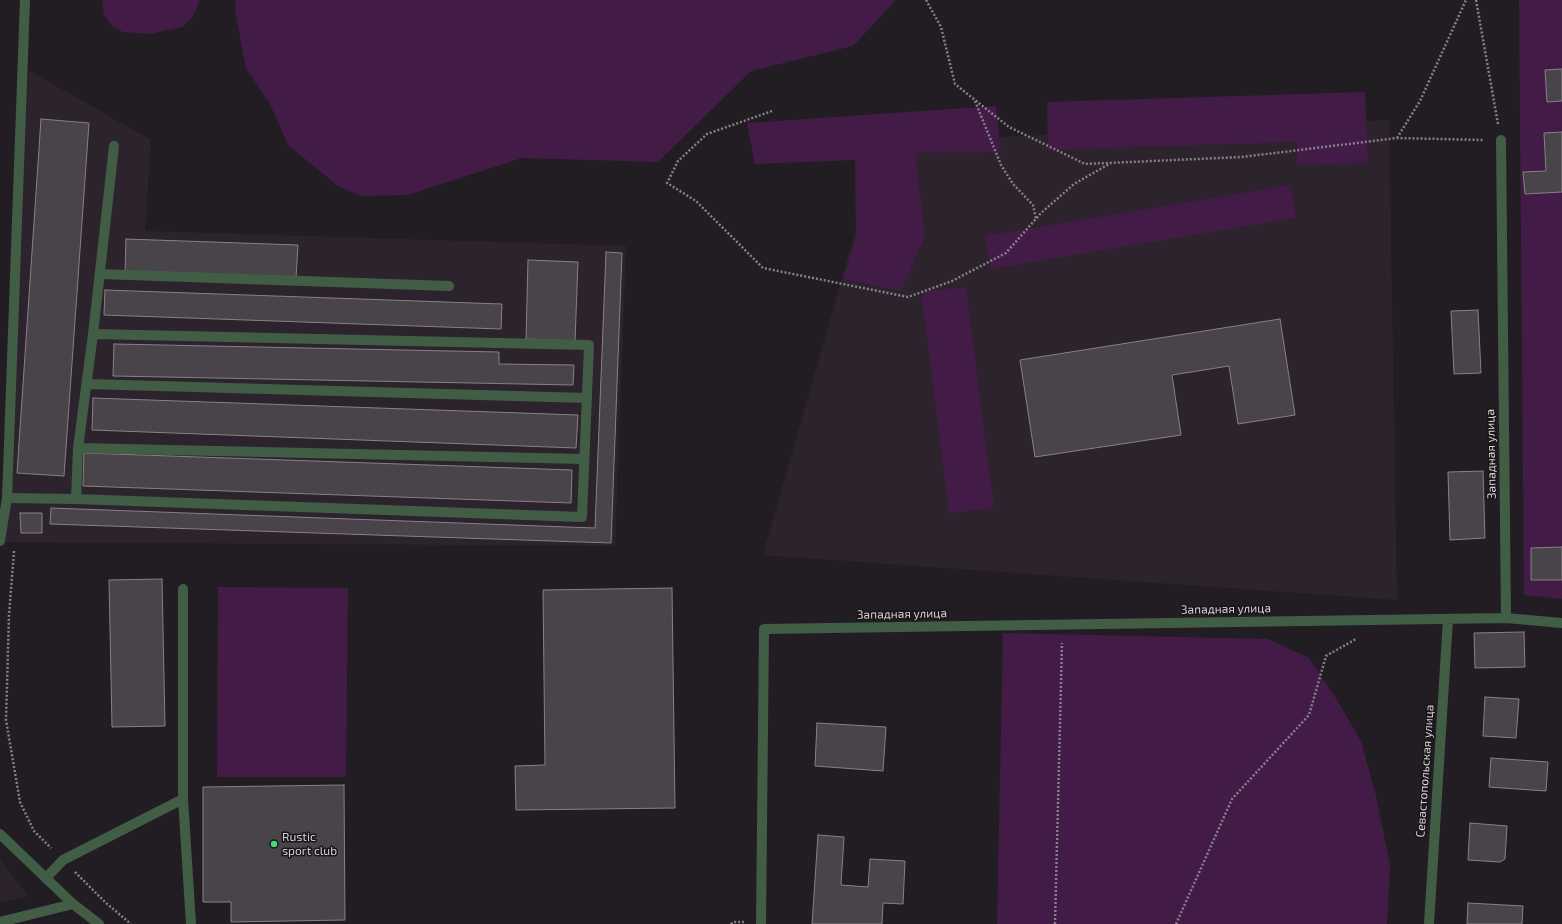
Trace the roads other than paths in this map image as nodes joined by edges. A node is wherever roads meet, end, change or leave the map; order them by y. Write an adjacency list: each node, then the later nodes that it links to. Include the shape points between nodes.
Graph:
1 (24, 0): 11 (street)
2 (1501, 140): 15 (street, Западная улица)
3 (114, 146): 4 (street)
4 (100, 274): 5 (street); 6 (street)
5 (449, 286)
6 (93, 334): 7 (street); 8 (street, via 589,345)
7 (87, 384): 8 (street); 9 (street)
8 (587, 398): 10 (street)
9 (78, 448): 10 (street); 12 (street)
10 (584, 459): 12 (street, via 582,517)
11 (7, 498): 12 (street); 13 (street)
12 (76, 499)
13 (0, 541)
14 (182, 589): 18 (street)
15 (1506, 618): 16 (street, Западная улица); 17 (street)
16 (1448, 619): 25 (street, Западная улица, via 764,629); 26 (street, Севастопольская улица)
17 (1562, 623)
18 (183, 799): 20 (street, via 63,860); 24 (street)
19 (0, 834): 20 (street)
20 (46, 878): 21 (street)
21 (73, 904): 22 (street); 23 (street)
22 (0, 922)
23 (99, 924)
24 (191, 924)
25 (761, 924)
26 (1429, 924)

